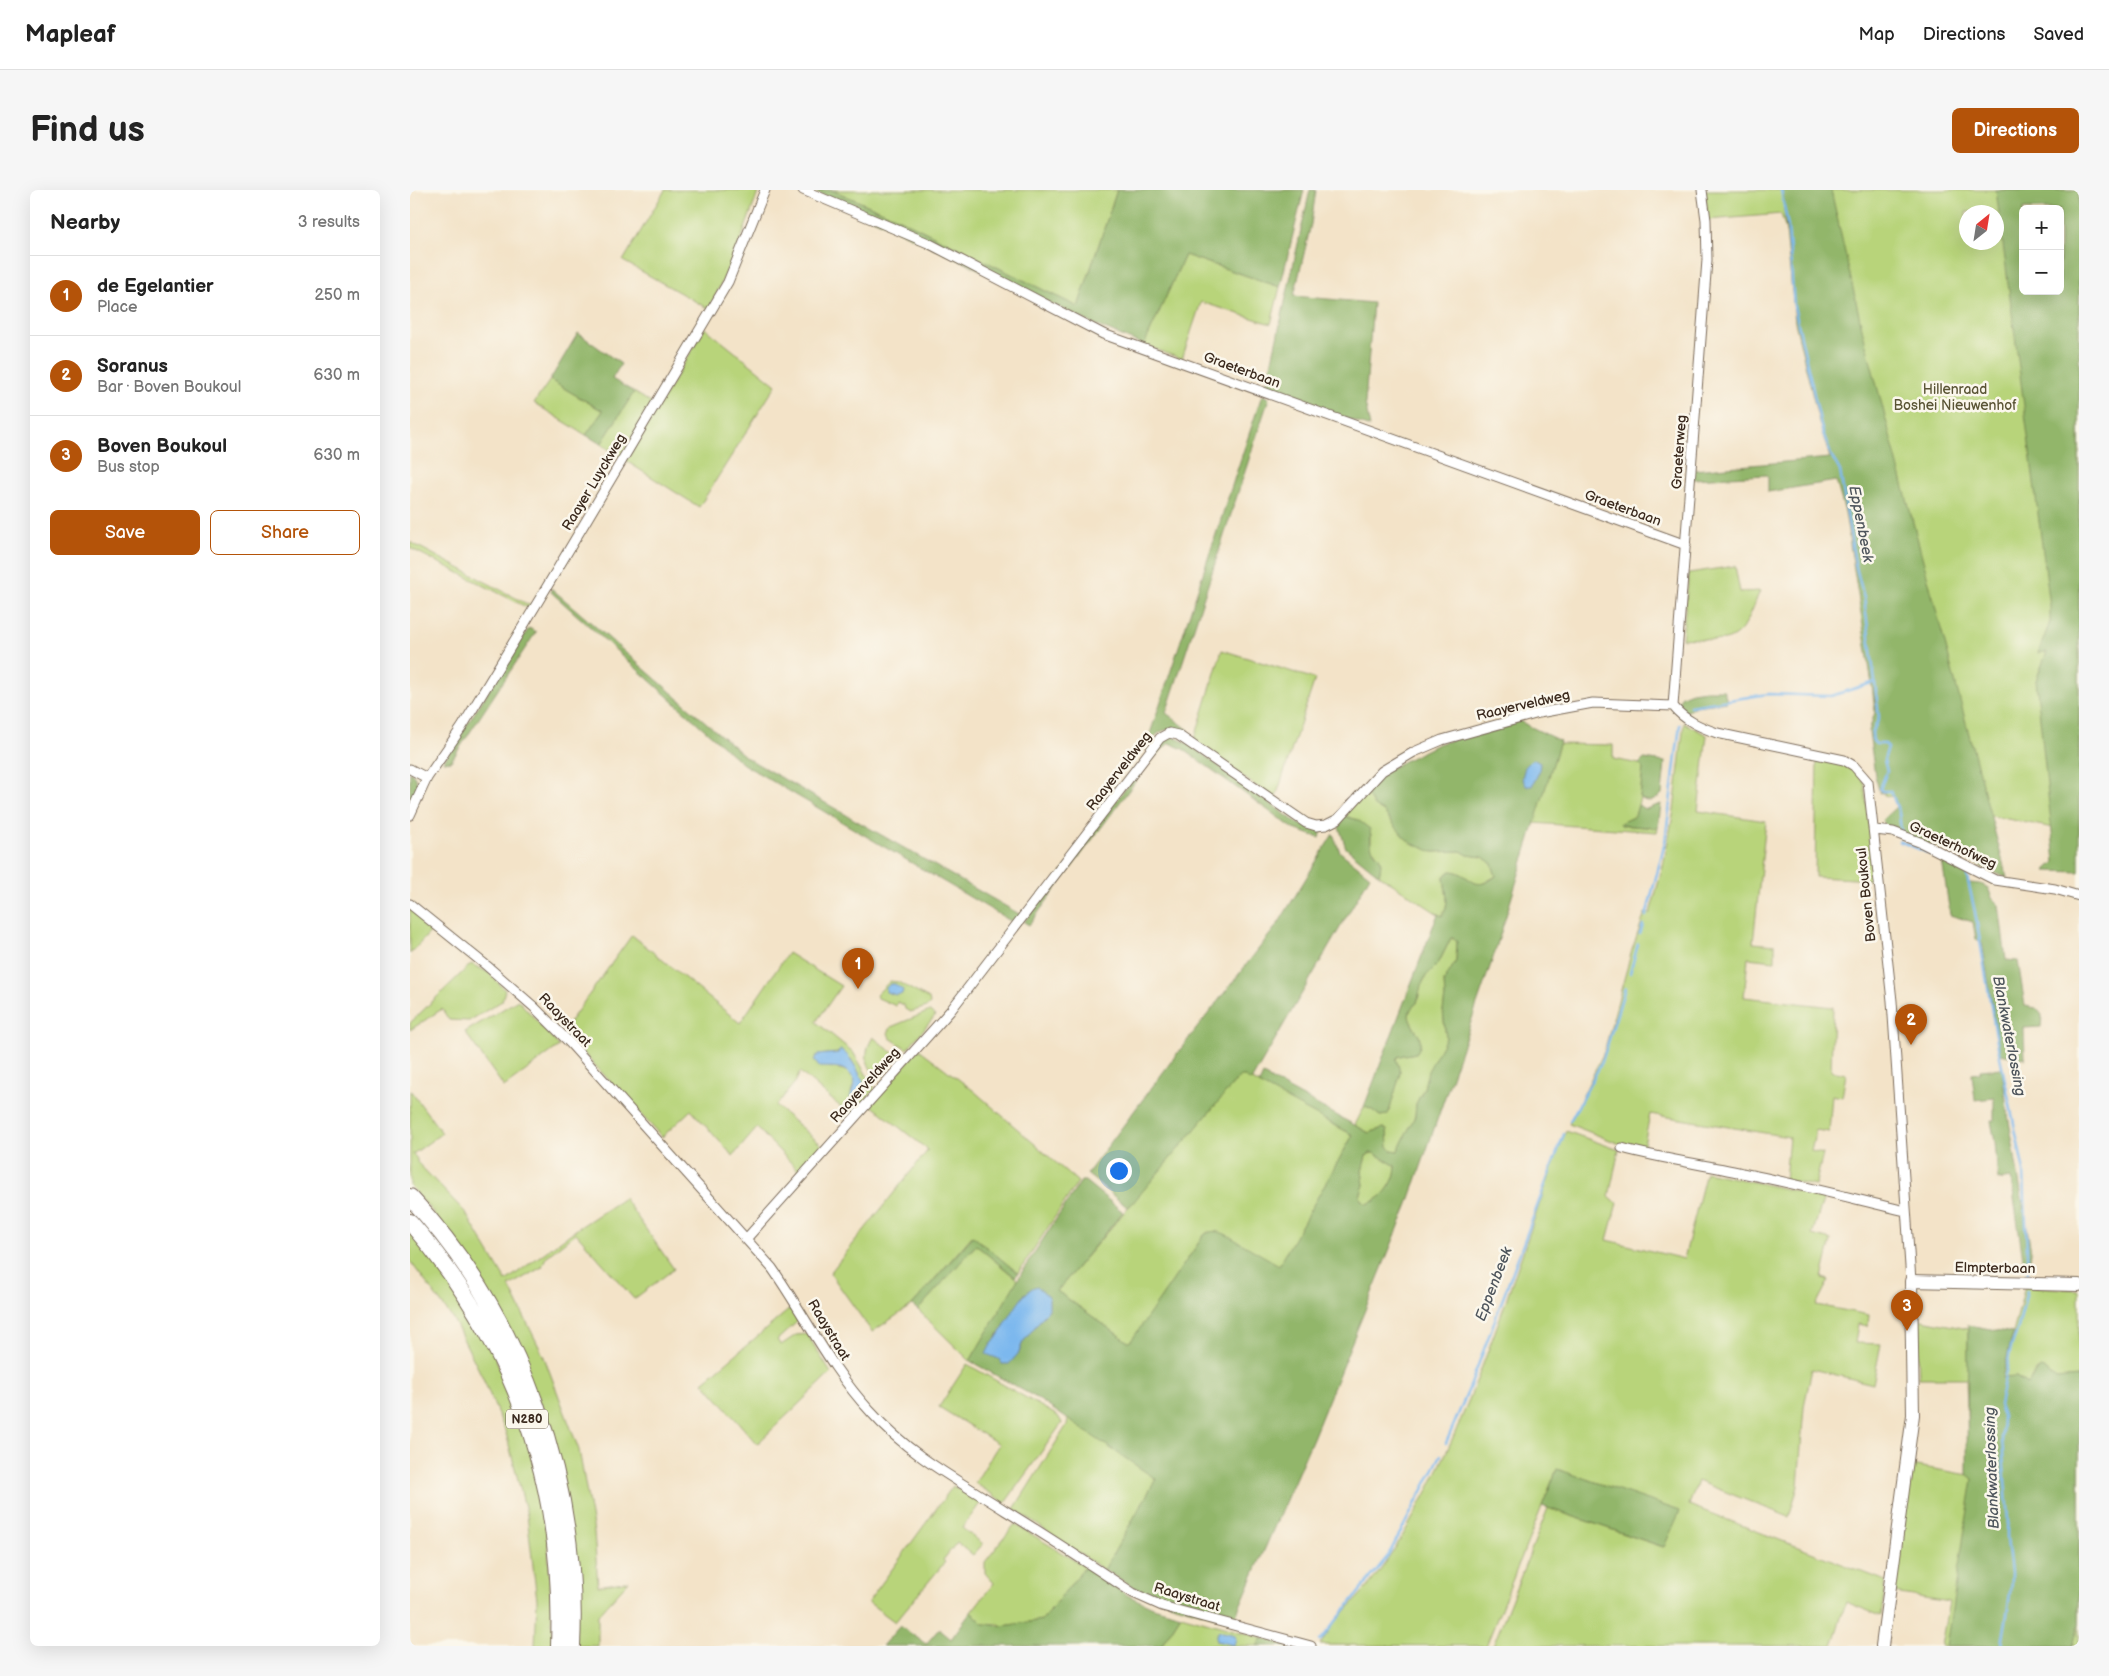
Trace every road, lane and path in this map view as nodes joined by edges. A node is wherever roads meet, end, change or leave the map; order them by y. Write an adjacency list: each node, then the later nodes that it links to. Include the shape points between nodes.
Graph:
1 (765, 190): 7 (street, Raayer Luyckweg, via 728,282 462,727)
2 (803, 190): 4 (street, Graeterbaan, via 928,243 1103,334)
3 (1702, 190): 4 (street, Graeterweg, via 1707,260)
4 (1686, 545): 5 (street, Graeterweg)
5 (1676, 710): 9 (street, Boven Boukoul, via 1699,727 1717,733 1822,754 1854,766 1868,782); 16 (street, Raayerveldweg, via 1593,704 1539,713 1442,740 1382,771 1338,819 1316,826 1306,823 1178,735 1169,733 1160,738 951,1010)
6 (410, 769): 7 (street)
7 (427, 778): 8 (street)
8 (410, 815)
9 (1874, 830): 10 (street, Graeterhofweg, via 1892,832 1922,843 1995,880); 14 (street, Boven Boukoul, via 1892,1001)
10 (2079, 896)
11 (410, 904): 16 (street, Raaystraat, via 534,1007)
12 (1622, 1148): 14 (street, via 1655,1158 1746,1174)
13 (410, 1197): 20 (highway, N280, via 444,1236 482,1292 510,1344 538,1411 558,1478 569,1544)
14 (1906, 1210): 17 (street, Boven Boukoul)
15 (410, 1222): 19 (highway, N280, via 446,1266 477,1313 499,1353 526,1415 544,1478 555,1544)
16 (746, 1239): 21 (street, Raaystraat, via 796,1302 812,1333 846,1383 908,1449 1133,1593 1162,1606)
17 (1911, 1281): 18 (street, Elmpterbaan); 22 (street, Boven Boukoul, via 1913,1415)
18 (2079, 1285)
19 (559, 1646)
20 (572, 1646)
21 (1311, 1646)
22 (1882, 1646)

